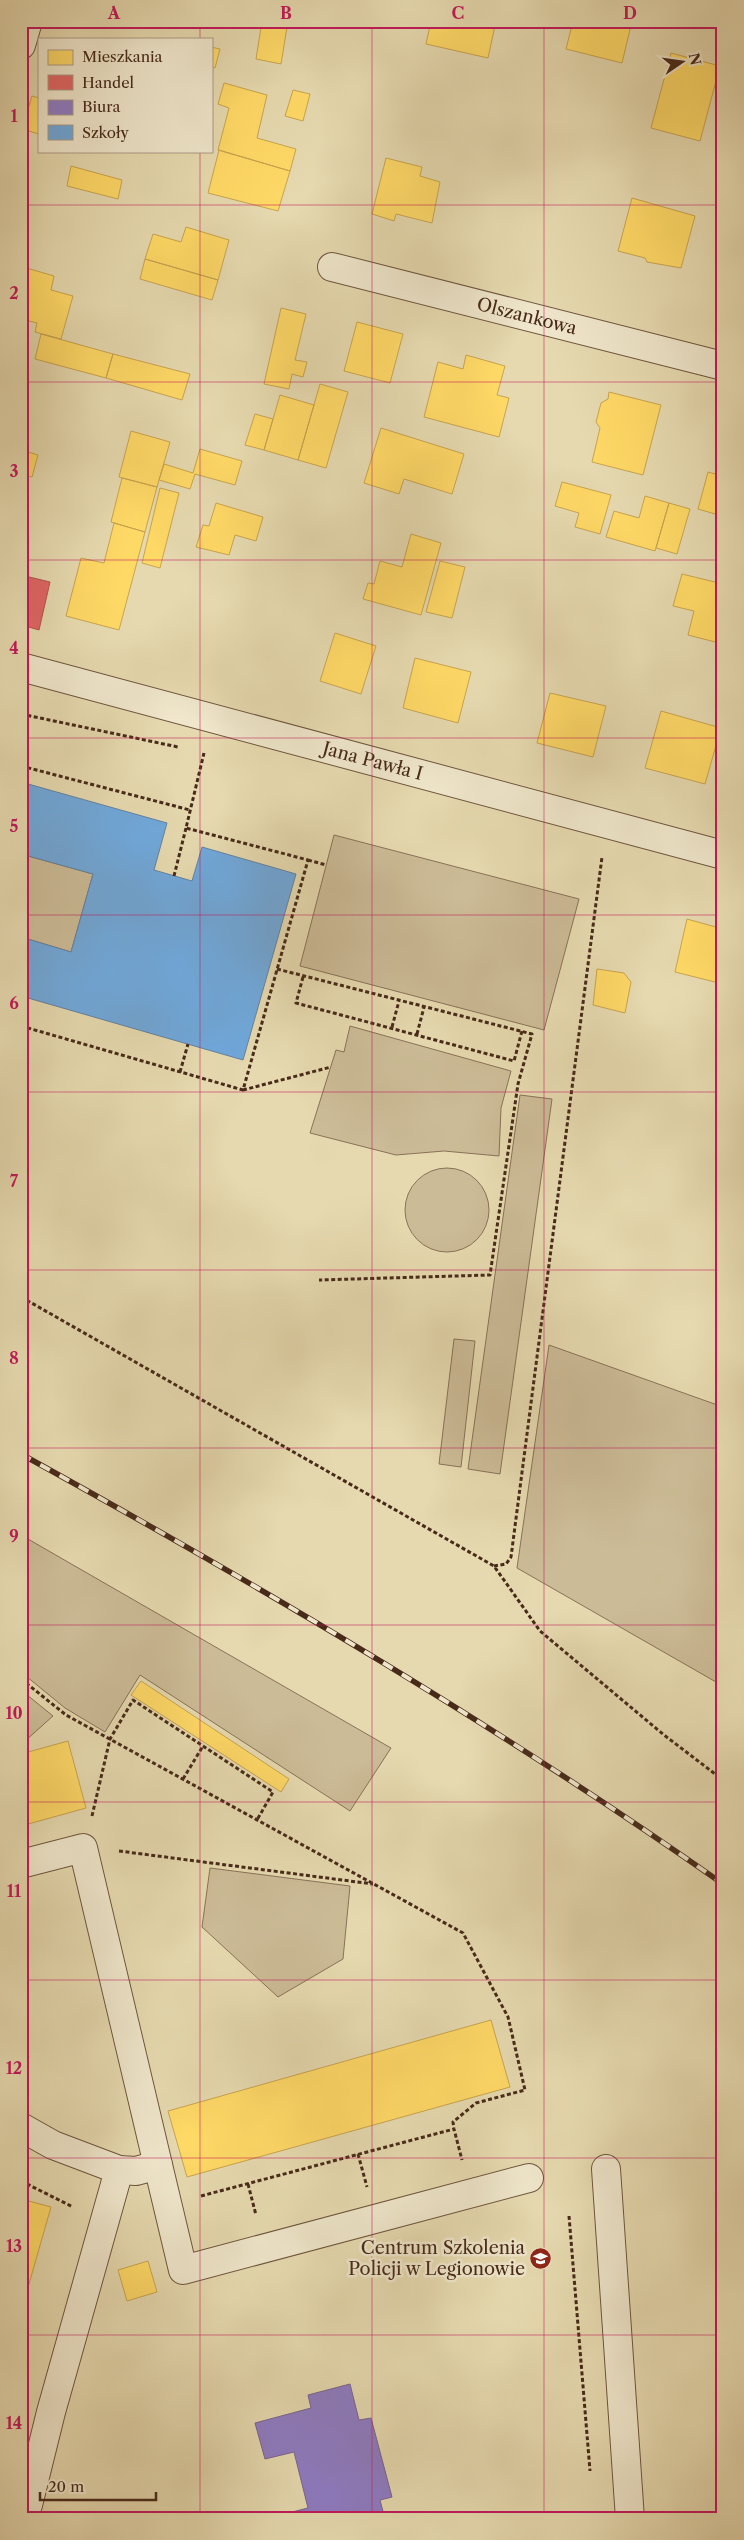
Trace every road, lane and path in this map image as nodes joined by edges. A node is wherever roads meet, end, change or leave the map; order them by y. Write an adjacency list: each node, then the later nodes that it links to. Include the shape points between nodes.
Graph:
1 (28, 21): 2 (street)
2 (21, 45)
3 (332, 267): 4 (street, Olszankowa)
4 (723, 366)
5 (21, 667): 11 (street, Jana Pawła I)
6 (204, 753): 8 (path)
7 (21, 766): 8 (path)
8 (190, 810): 9 (path)
9 (186, 828): 12 (path); 14 (path)
10 (603, 854): 29 (path, via 511,1557 506,1564)
11 (723, 855)
12 (308, 860): 13 (path); 15 (path)
13 (326, 865)
14 (174, 876)
15 (277, 969): 16 (path); 26 (path)
16 (303, 977): 17 (path); 20 (path, via 296,1003)
17 (399, 1001): 18 (path); 20 (path)
18 (424, 1007): 21 (path); 22 (path)
19 (21, 1026): 25 (path)
20 (392, 1027): 22 (path)
21 (522, 1031): 22 (path, via 514,1061); 27 (path, via 532,1034 518,1084 490,1275)
22 (417, 1034)
23 (188, 1044): 25 (path)
24 (331, 1066): 26 (path)
25 (180, 1072): 26 (path)
26 (243, 1090)
27 (318, 1280)
28 (21, 1297): 29 (path)
29 (494, 1566): 34 (path, via 540,1631)
30 (21, 1678): 31 (path, via 66,1715)
31 (110, 1739): 32 (path, via 133,1700); 33 (path); 36 (path, via 91,1814)
32 (203, 1746): 33 (path); 35 (path, via 273,1792)
33 (183, 1779): 35 (path)
34 (723, 1780)
35 (257, 1820): 39 (path)
36 (94, 1823)
37 (110, 1850): 39 (path)
38 (21, 1864): 44 (street, via 83,1848)
39 (376, 1885): 41 (path, via 462,1932 508,2017 526,2090 476,2103 452,2122)
40 (21, 2127): 46 (street, via 53,2145)
41 (454, 2128): 42 (path); 43 (path)
42 (358, 2154): 49 (path); 50 (path)
43 (464, 2164)
44 (158, 2165): 46 (street, via 136,2171); 47 (street, via 183,2270)
45 (606, 2169): 57 (street)
46 (119, 2170): 56 (street, via 28,2505)
47 (529, 2178)
48 (21, 2181): 52 (path)
49 (248, 2184): 51 (path); 54 (path)
50 (368, 2192)
51 (197, 2198)
52 (81, 2210)
53 (568, 2216): 55 (path)
54 (258, 2221)
55 (590, 2480)
56 (21, 2503)
57 (630, 2519)

